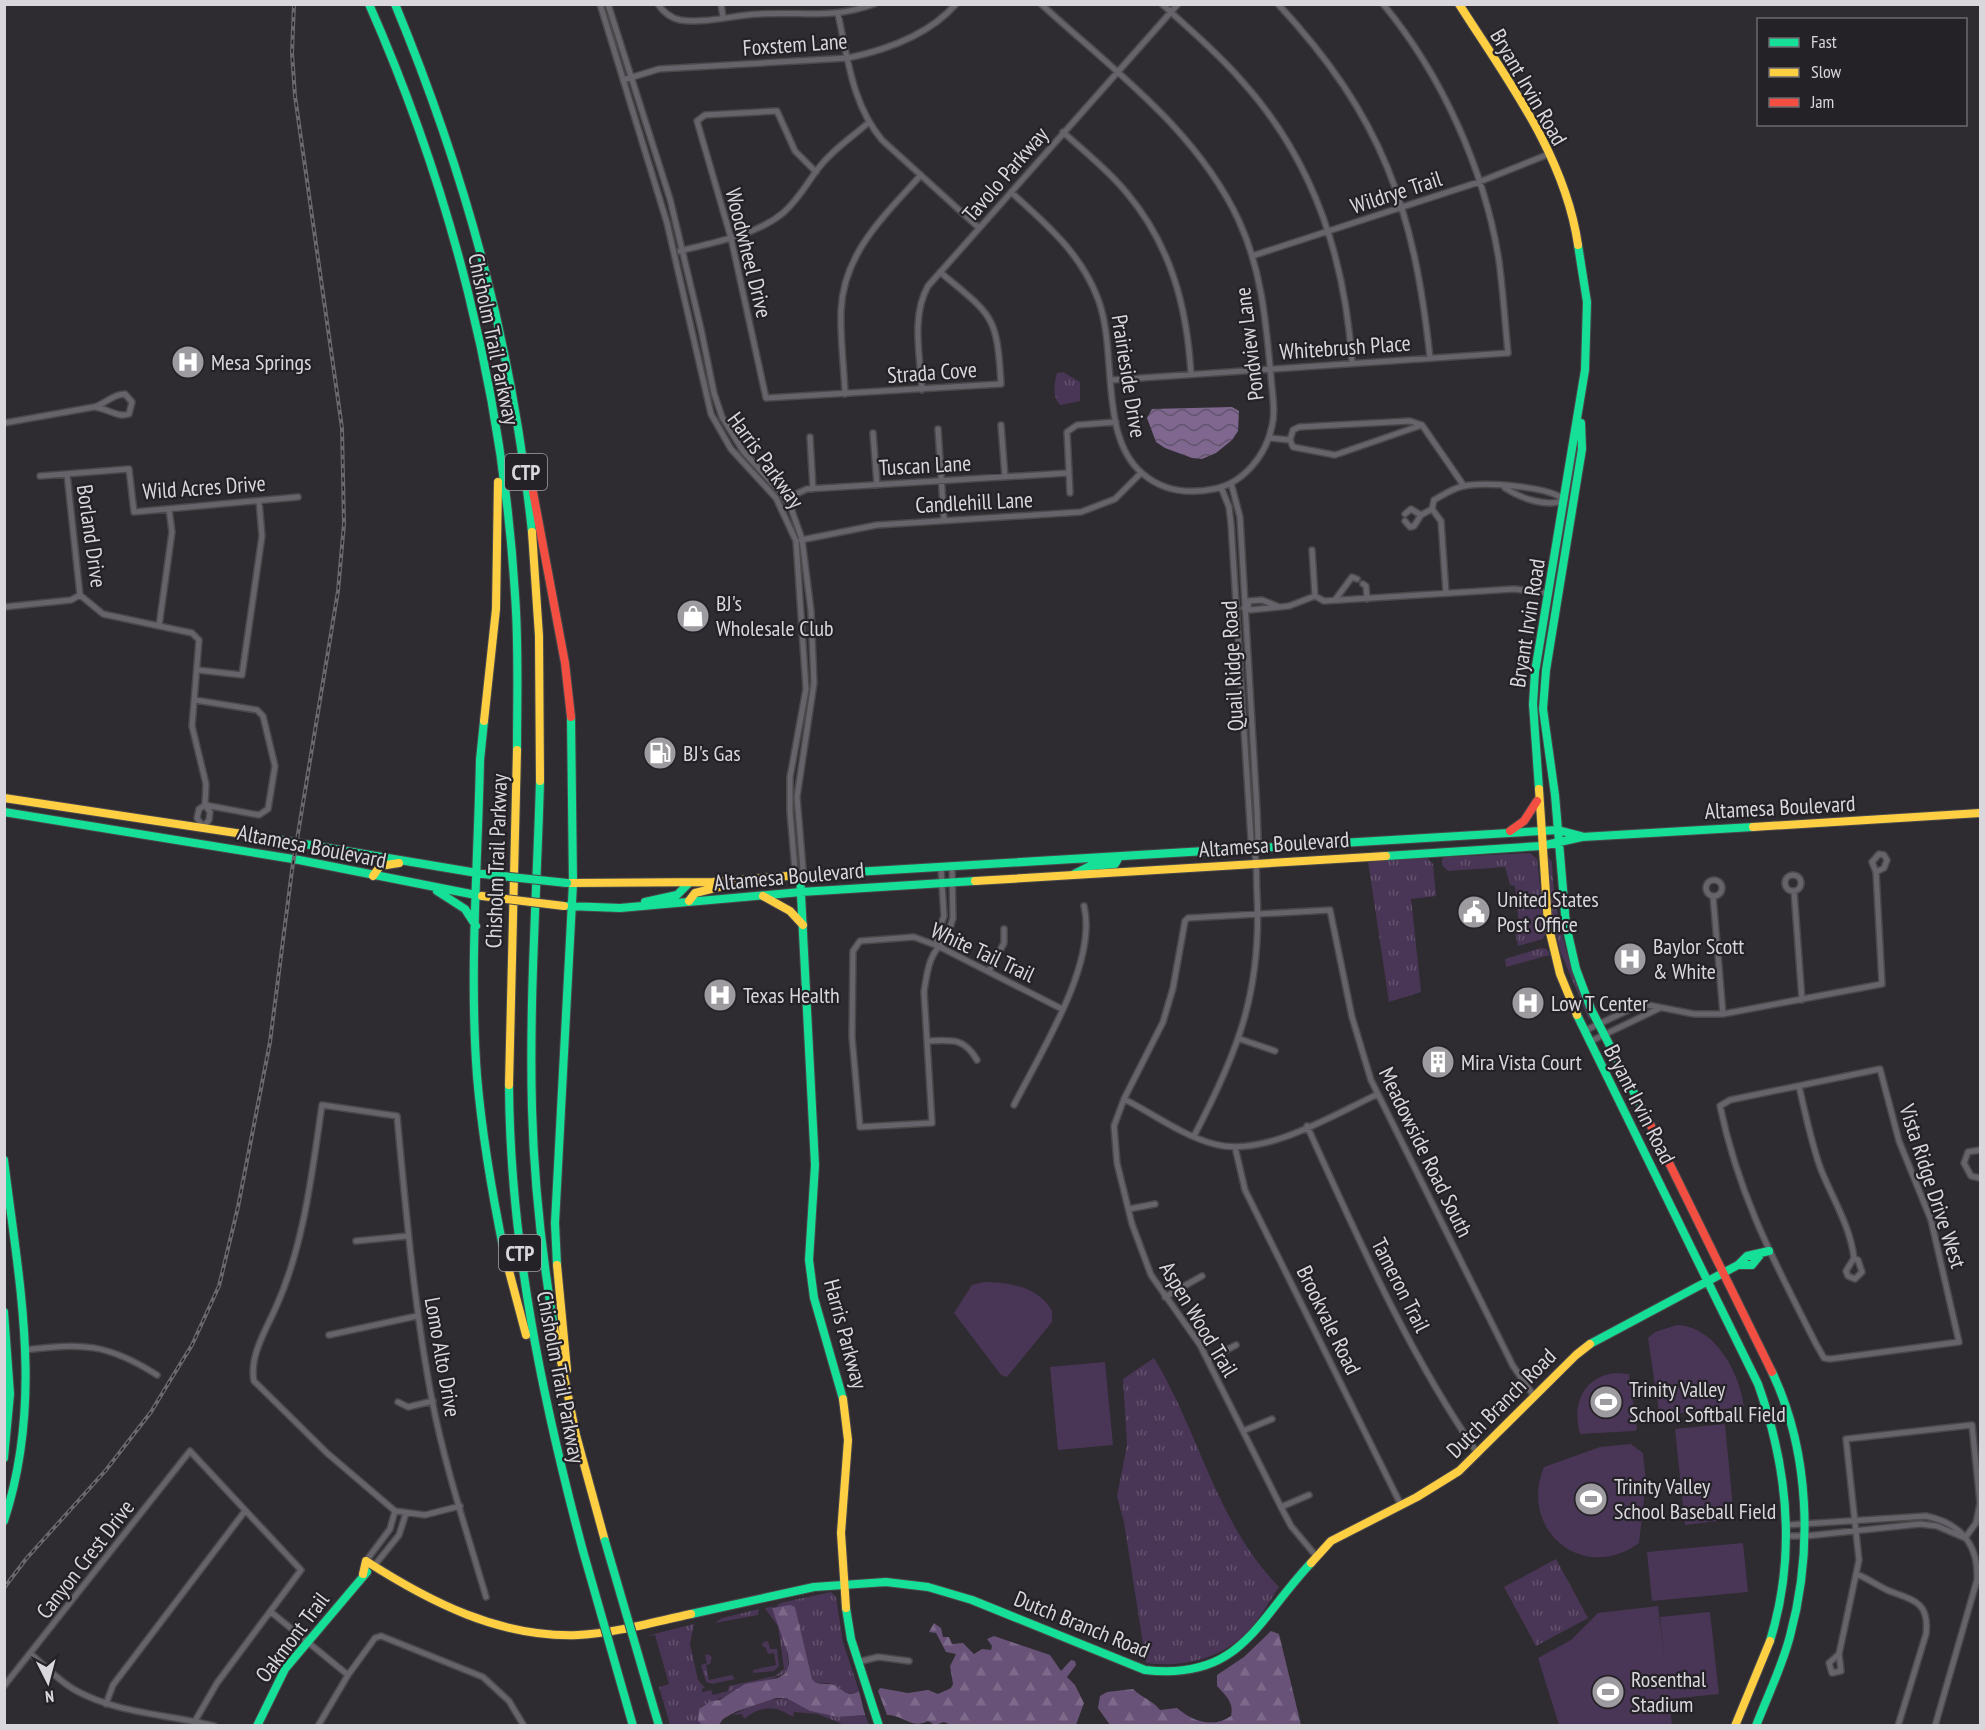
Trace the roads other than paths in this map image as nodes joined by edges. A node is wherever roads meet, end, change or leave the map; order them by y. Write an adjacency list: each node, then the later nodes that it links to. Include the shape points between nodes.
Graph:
1 (369, 4): 56 (main road, Chisholm Trail Parkway / CTP, via 417,124 450,226 473,309)
2 (395, 4): 54 (main road, Chisholm Trail Parkway / CTP, via 461,176 495,301)
3 (600, 4): 21 (street, Harris Parkway)
4 (608, 4): 20 (street, Harris Parkway)
5 (658, 4): 17 (street, via 664,13 682,21)
6 (721, 4): 17 (street)
7 (874, 4): 16 (street)
8 (956, 4): 18 (street, Foxstem Lane, via 929,26 903,40)
9 (1041, 4): 19 (street, Pondview Lane)
10 (1162, 4): 15 (street)
11 (1178, 4): 15 (street, Tavolo Parkway)
12 (1278, 4): 29 (street, via 1356,103 1385,158)
13 (1383, 4): 27 (street, via 1447,104)
14 (1459, 4): 24 (main road, Bryant Irvin Road, via 1534,123)
15 (1171, 12): 19 (street, Tavolo Parkway); 31 (street, via 1221,58 1265,109 1306,174)
16 (838, 14): 17 (street); 18 (street)
17 (723, 17)
18 (848, 58): 20 (street, Foxstem Lane, via 658,69); 22 (street, via 855,96)
19 (1116, 73): 23 (street, Tavolo Parkway); 35 (street, Pondview Lane, via 1161,112 1201,158 1231,206)
20 (633, 77): 21 (street, Foxstem Lane); 33 (street, Harris Parkway)
21 (623, 80): 34 (street, Harris Parkway)
22 (868, 123): 25 (street); 26 (street)
23 (1064, 132): 28 (street, Tavolo Parkway); 40 (street, via 1125,190 1158,238 1181,296)
24 (1549, 154): 27 (street, Wildrye Trail); 75 (main road, Bryant Irvin Road, via 1576,230 1584,280 1587,334 1580,403 1582,449)
25 (816, 172): 32 (street, via 782,214 756,230); 32 (street, Woodwheel Drive, via 795,152 777,111 699,117 700,134)
26 (921, 175): 30 (street); 43 (street, via 869,232 852,260 841,311)
27 (1479, 182): 29 (street, Wildrye Trail); 37 (street, Whitebrush Place, via 1499,261 1508,353)
28 (1011, 192): 30 (street, Tavolo Parkway); 41 (street, Prairieside Drive, via 1063,241 1086,273 1104,316)
29 (1403, 208): 31 (street, Wildrye Trail); 37 (street, via 1420,275)
30 (979, 228): 36 (street, Tavolo Parkway)
31 (1329, 231): 35 (street, Wildrye Trail); 38 (street, via 1346,299)
32 (731, 238): 33 (street); 44 (street, Woodwheel Drive)
33 (682, 251): 34 (street); 72 (street, Harris Parkway, via 722,417 743,451)
34 (675, 253): 82 (street, Harris Parkway, via 711,414 730,449 776,498)
35 (1252, 256): 39 (street, Pondview Lane, via 1265,313)
36 (940, 272): 42 (street, Tavolo Parkway, via 919,306); 42 (street, Strada Cove, via 992,321 998,339 1001,384)
37 (1430, 358): 38 (street, Whitebrush Place)
38 (1352, 362): 39 (street, Whitebrush Place)
39 (1270, 368): 40 (street, Whitebrush Place); 53 (street, Pondview Lane, via 1273,419)
40 (1191, 374): 41 (street, Whitebrush Place)
41 (1112, 380): 46 (street, Prairieside Drive)
42 (922, 390): 43 (street, Strada Cove)
43 (845, 394): 44 (street, Strada Cove)
44 (766, 398)
45 (94, 407): 45 (street, via 122,416 131,411 132,402 120,394); 47 (street)
46 (1116, 422): 57 (street, via 1070,429 1066,436); 58 (street, Prairieside Drive, via 1121,442)
47 (4, 423)
48 (1001, 425): 61 (street)
49 (1422, 425): 55 (street, via 1410,421 1299,427 1293,430); 55 (street, via 1335,455 1293,447); 65 (street)
50 (938, 429): 62 (street)
51 (873, 434): 64 (street)
52 (810, 437): 68 (street)
53 (1269, 438): 55 (street); 63 (street, Pondview Lane, via 1253,466)
54 (522, 440): 129 (main road, via 565,663 572,729); 196 (main road, Chisholm Trail Parkway / CTP, via 536,575 540,673 533,1145 549,1300)
55 (1290, 440)
56 (498, 441): 122 (main road, via 497,583 481,740); 190 (main road, Chisholm Trail Parkway / CTP, via 517,629 512,1160 522,1275)
57 (1068, 473): 61 (street, Tuscan Lane); 70 (street)
58 (1141, 473): 66 (street, Prairieside Drive, via 1176,490); 80 (street, Candlehill Lane, via 1115,499 1091,510)
59 (67, 474): 60 (street, Wild Acres Drive); 76 (street, Wild Acres Drive, via 129,469 134,512); 88 (street, Borland Drive)
60 (40, 476)
61 (1005, 477): 62 (street, Tuscan Lane)
62 (941, 481): 64 (street, Tuscan Lane); 80 (street)
63 (1231, 483): 66 (street, Pondview Lane); 93 (street, Quail Ridge Road, via 1240,517)
64 (877, 485): 68 (street, Tuscan Lane)
65 (1464, 486): 67 (street); 77 (street, via 1434,500)
66 (1221, 487): 94 (street, Quail Ridge Road, via 1230,516)
67 (1505, 488): 69 (street); 74 (street, via 1521,497)
68 (813, 489): 72 (street, Tuscan Lane)
69 (1544, 490): 74 (street); 75 (street)
70 (1070, 493)
71 (298, 497): 73 (street, Wild Acres Drive)
72 (785, 499): 82 (street, Harris Parkway)
73 (259, 501): 76 (street, Wild Acres Drive); 98 (street, via 262,536 242,675)
74 (1542, 501): 75 (street)
75 (1569, 501): 87 (main road, Bryant Irvin Road); 108 (main road, Bryant Irvin Road, via 1543,709)
76 (169, 509): 95 (street, via 171,532)
77 (1432, 509): 79 (street); 86 (street, via 1441,521)
78 (1405, 514): 79 (street, via 1411,509)
79 (1421, 515): 81 (street, via 1414,526 1406,525)
80 (944, 520): 82 (street, Candlehill Lane, via 878,525)
81 (1405, 521)
82 (799, 540): 96 (street, Harris Parkway, via 811,611); 97 (street, Harris Parkway)
83 (1312, 550): 89 (street)
84 (1357, 579): 91 (street, via 1352,577)
85 (1363, 584): 90 (street)
86 (1446, 593): 87 (street, via 1514,589); 90 (street)
87 (1548, 593): 103 (main road, Bryant Irvin Road, via 1533,704)
88 (80, 595): 92 (street, via 70,600); 95 (street, Borland Drive, via 103,614)
89 (1315, 596): 91 (street, via 1324,601); 93 (street, via 1289,606 1279,607 1262,600 1249,601)
90 (1367, 598): 91 (street)
91 (1335, 600)
92 (4, 607)
93 (1246, 607): 94 (street); 115 (street, Quail Ridge Road, via 1258,839)
94 (1236, 608): 115 (street, Quail Ridge Road)
95 (159, 626): 98 (street, Borland Drive, via 192,633 199,640)
96 (813, 655): 97 (street); 101 (street, Harris Parkway, via 813,706)
97 (805, 656): 100 (street, Harris Parkway, via 806,689)
98 (198, 670): 99 (street, Borland Drive)
99 (195, 700): 104 (street, Borland Drive, via 192,726 206,784); 104 (street, via 257,710 263,716 275,766 268,809 259,815)
100 (790, 788): 101 (street); 123 (street, Harris Parkway, via 795,870)
101 (798, 788): 123 (street, Harris Parkway, via 803,868)
102 (4, 798): 107 (main road, Altamesa Boulevard)
103 (1538, 799): 109 (main road, Bryant Irvin Road); 110 (main road, via 1524,821)
104 (205, 805): 107 (street, Borland Drive, via 210,812); 107 (street, Borland Drive, via 199,809 197,819)
105 (4, 812): 112 (main road, Altamesa Boulevard)
106 (1980, 813): 111 (main road, Altamesa Boulevard)
107 (202, 827): 112 (main road); 117 (main road, Altamesa Boulevard)
108 (1558, 830): 109 (main road, Altamesa Boulevard); 111 (main road, Altamesa Boulevard); 113 (main road, Bryant Irvin Road)
109 (1540, 831): 110 (main road, Altamesa Boulevard); 114 (main road, Bryant Irvin Road)
110 (1508, 832): 115 (main road, Altamesa Boulevard)
111 (1582, 837): 113 (main road, Altamesa Boulevard)
112 (200, 843): 125 (main road, Altamesa Boulevard)
113 (1558, 844): 114 (main road, Altamesa Boulevard); 153 (main road, Bryant Irvin Road, via 1570,948)
114 (1541, 846): 118 (main road, Altamesa Boulevard); 154 (main road, Bryant Irvin Road, via 1551,942)
115 (1254, 848): 116 (main road, Altamesa Boulevard); 118 (street, Quail Ridge Road)
116 (1119, 857): 119 (main road, Altamesa Boulevard); 124 (main road, via 1115,864 1081,868)
117 (412, 862): 122 (main road, Altamesa Boulevard); 125 (main road, via 381,865 375,868)
118 (1256, 864): 124 (main road, Altamesa Boulevard); 141 (street, Quail Ridge Road)
119 (952, 868): 120 (main road, Altamesa Boulevard); 128 (street)
120 (941, 869): 123 (main road, Altamesa Boulevard); 127 (street)
121 (1876, 872): 147 (street, via 1882,984)
122 (480, 874): 129 (main road, Altamesa Boulevard, bridge); 134 (main road)
123 (800, 875): 126 (main road, Altamesa Boulevard); 132 (main road, Harris Parkway)
124 (1072, 875): 128 (main road, Altamesa Boulevard)
125 (373, 876): 131 (main road, Altamesa Boulevard)
126 (734, 882): 130 (main road, Altamesa Boulevard); 137 (main road, via 695,893)
127 (942, 882): 128 (main road, Altamesa Boulevard); 132 (main road, Altamesa Boulevard); 145 (street, via 944,916 936,938)
128 (952, 882): 145 (street, via 953,918 946,941)
129 (570, 883): 130 (main road, Altamesa Boulevard); 138 (main road)
130 (689, 883): 140 (main road, via 682,895)
131 (430, 887): 134 (main road, Altamesa Boulevard); 143 (main road, via 465,909)
132 (801, 891): 135 (main road, Altamesa Boulevard); 142 (main road, Harris Parkway)
133 (1794, 891): 147 (street)
134 (480, 896): 138 (main road, Altamesa Boulevard, bridge); 143 (main road)
135 (762, 896): 137 (main road, Altamesa Boulevard); 142 (main road, via 782,905)
136 (1713, 896): 151 (street)
137 (689, 901): 140 (main road, Altamesa Boulevard)
138 (568, 906): 140 (main road, Altamesa Boulevard); 196 (main road, via 555,1235 558,1296)
139 (1084, 906): 149 (street, via 1089,924 1079,973)
140 (620, 908)
141 (1258, 914): 156 (street, Quail Ridge Road, via 1252,989); 162 (street, Meadowside Road South, via 1327,909 1332,914 1363,1058); 163 (street, Aspen Wood Trail, via 1191,917 1185,921 1163,1022)
142 (803, 926): 220 (main road, Harris Parkway, via 815,1165 809,1260 814,1298 846,1408)
143 (476, 928): 190 (main road, via 477,1075 485,1156 509,1274)
144 (1004, 929): 146 (street, via 1004,943)
145 (938, 946): 146 (street, White Tail Trail); 157 (street, via 927,970 924,992); 157 (street, White Tail Trail, via 914,937 891,938 860,941 853,951 852,1037 860,1127 932,1123)
146 (989, 971): 149 (street, White Tail Trail)
147 (1802, 1000): 151 (street)
148 (1660, 1008): 150 (street, via 1648,1005); 151 (street); 152 (street)
149 (1062, 1009): 164 (street)
150 (1630, 1010): 152 (street); 153 (street)
151 (1723, 1014)
152 (1635, 1020): 155 (street)
153 (1599, 1024): 154 (street); 155 (main road, Bryant Irvin Road)
154 (1584, 1031): 158 (main road, Bryant Irvin Road)
155 (1604, 1035): 158 (street); 178 (main road, Bryant Irvin Road)
156 (1240, 1039): 159 (street); 166 (street, Quail Ridge Road)
157 (927, 1041): 160 (street, via 954,1040 969,1047)
158 (1589, 1042): 180 (main road, Bryant Irvin Road)
159 (1275, 1051)
160 (977, 1060)
161 (1799, 1086): 176 (street, via 1721,1104 1741,1186); 176 (street, Vista Ridge Drive West, via 1880,1069 1899,1142 1937,1242 1959,1342 1824,1358); 177 (street, via 1813,1145 1847,1226)
162 (1378, 1094): 165 (street); 191 (street, Meadowside Road South, via 1513,1366)
163 (1124, 1099): 166 (street); 173 (street, Aspen Wood Trail, via 1113,1136)
164 (1014, 1105)
165 (1307, 1126): 167 (street, via 1253,1146); 197 (street, Tameron Trail, via 1392,1306 1449,1412)
166 (1194, 1136): 167 (street, via 1211,1144)
167 (1235, 1147): 201 (street, Brookvale Road, via 1245,1190)
168 (1980, 1150): 170 (street, via 1968,1152 1964,1163 1971,1176)
169 (4, 1160): 171 (main road)
170 (1980, 1178)
171 (6, 1190): 186 (main road)
172 (1155, 1204): 173 (street)
173 (1129, 1209): 181 (street, Aspen Wood Trail, via 1140,1250)
174 (408, 1236): 175 (street); 183 (street, Lomo Alto Drive); 205 (street, Lomo Alto Drive, via 397,1116 322,1105 300,1230 278,1303 255,1354 252,1374 254,1381 327,1453)
175 (356, 1241)
176 (1769, 1251): 178 (main road, Dutch Branch Road, via 1747,1256)
177 (1854, 1258)
178 (1724, 1272): 180 (main road, Dutch Branch Road); 210 (main road, Bryant Irvin Road, via 1786,1405 1799,1462)
179 (1202, 1276): 181 (street)
180 (1708, 1281): 191 (main road, Dutch Branch Road, via 1599,1338 1576,1354); 209 (main road, Bryant Irvin Road, via 1769,1411 1782,1462)
181 (1165, 1297): 188 (street, Aspen Wood Trail)
182 (4, 1312): 187 (main road)
183 (417, 1316): 184 (street); 192 (street, Lomo Alto Drive)
184 (329, 1335)
185 (1236, 1345): 188 (street)
186 (24, 1350): 187 (main road); 189 (street, via 68,1344 96,1347 133,1360); 199 (main road, via 25,1429)
187 (8, 1351): 198 (main road, via 10,1394)
188 (1208, 1360): 195 (street, Aspen Wood Trail)
189 (157, 1375)
190 (543, 1394): 236 (main road, Chisholm Trail Parkway / CTP, bridge)
191 (1534, 1396): 197 (main road, Dutch Branch Road)
192 (432, 1401): 193 (street, via 408,1407); 202 (street, Lomo Alto Drive)
193 (398, 1402)
194 (1272, 1419): 195 (street)
195 (1243, 1431): 203 (street, Aspen Wood Trail)
196 (578, 1444): 237 (main road, Chisholm Trail Parkway / CTP, bridge)
197 (1478, 1454): 201 (main road, Dutch Branch Road, via 1459,1471)
198 (4, 1458)
199 (8, 1494): 207 (main road)
200 (1309, 1495): 203 (street)
201 (1401, 1505): 215 (main road, Dutch Branch Road, via 1331,1541)
202 (460, 1506): 206 (street, via 425,1515); 221 (street, Lomo Alto Drive)
203 (1281, 1507): 215 (street, Aspen Wood Trail)
204 (245, 1511): 222 (street, via 301,1570); 224 (street, Canyon Crest Drive, via 190,1451); 230 (street, via 113,1685)
205 (395, 1511): 206 (street); 216 (street, Oakmont Trail, via 390,1529)
206 (406, 1513): 217 (street, Oakmont Trail, via 399,1536)
207 (4, 1521)
208 (1856, 1522): 210 (street); 211 (street); 214 (street, via 1926,1516 1946,1521 1961,1530); 214 (street, via 1846,1439 1972,1425 1980,1503 1976,1523)
209 (1787, 1525): 210 (street); 212 (main road, Bryant Irvin Road)
210 (1805, 1525): 213 (main road, Bryant Irvin Road)
211 (1857, 1530): 213 (street); 214 (street, via 1920,1524 1937,1526); 219 (street)
212 (1787, 1536): 213 (street); 239 (main road, Bryant Irvin Road, via 1784,1579 1773,1631)
213 (1806, 1536): 240 (main road, Bryant Irvin Road, via 1792,1630)
214 (1965, 1538): 242 (street, via 1976,1562 1977,1580)
215 (1316, 1556): 220 (main road, Dutch Branch Road, via 1254,1635 1234,1652 1214,1663 1162,1672 1130,1665 952,1594 907,1584)
216 (366, 1561): 217 (main road, Dutch Branch Road); 218 (main road, Oakmont Trail)
217 (374, 1566): 218 (main road, Oakmont Trail); 220 (main road, Dutch Branch Road, via 410,1590 457,1611 506,1628 550,1635 587,1635)
218 (363, 1574): 223 (main road, Oakmont Trail)
219 (1857, 1574): 225 (street); 241 (street, via 1914,1599 1927,1619)
220 (843, 1583): 226 (main road, Harris Parkway)
221 (486, 1597)
222 (271, 1612): 223 (street); 231 (street, via 213,1688)
223 (307, 1643): 228 (street); 233 (main road, Oakmont Trail, via 273,1689)
224 (32, 1654): 229 (street, Canyon Crest Drive); 230 (street, via 74,1689)
225 (1839, 1654)
226 (858, 1662): 227 (street, via 878,1657); 238 (main road, Harris Parkway)
227 (909, 1662)
228 (348, 1675): 234 (street); 235 (street, via 375,1638 381,1636 483,1677 509,1701)
229 (4, 1686)
230 (106, 1704): 231 (street)
231 (195, 1721): 232 (street)
232 (214, 1725)
233 (257, 1725)
234 (318, 1725)
235 (524, 1725)
236 (633, 1725)
237 (659, 1725)
238 (879, 1725)
239 (1735, 1725)
240 (1756, 1725)
241 (1898, 1725)
242 (1935, 1725)

